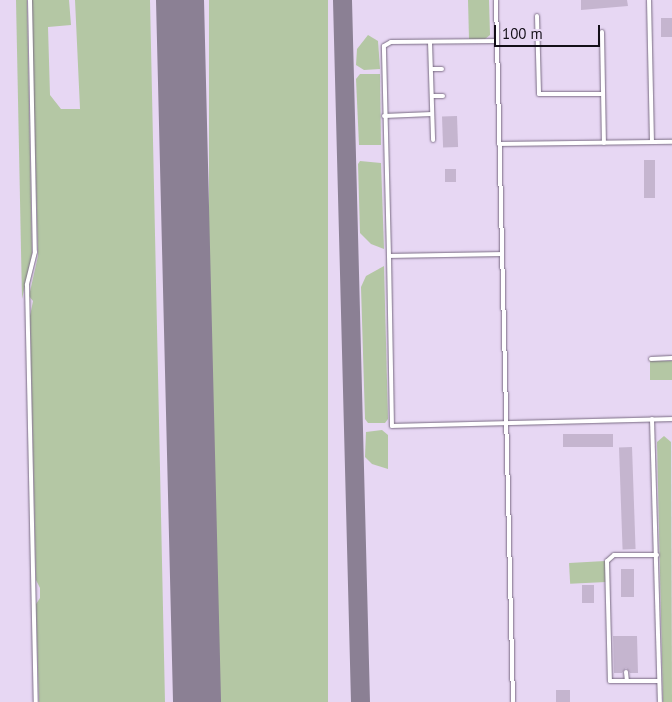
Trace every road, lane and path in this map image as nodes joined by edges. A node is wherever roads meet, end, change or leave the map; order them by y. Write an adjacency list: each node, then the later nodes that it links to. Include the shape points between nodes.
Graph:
1 (30, 0): 31 (lane, via 35,252 28,285)
2 (496, 0): 6 (lane)
3 (649, 0): 16 (lane)
4 (537, 16): 10 (lane, via 539,94)
5 (602, 32): 10 (lane)
6 (497, 41): 7 (lane); 19 (lane)
7 (430, 42): 8 (lane); 14 (lane, via 391,42 384,46)
8 (431, 69): 9 (lane); 11 (lane)
9 (442, 69)
10 (603, 94): 18 (lane)
11 (432, 96): 12 (lane); 13 (lane)
12 (443, 96)
13 (432, 114): 14 (lane); 15 (lane)
14 (384, 116): 21 (lane)
15 (433, 140)
16 (652, 142): 17 (lane); 18 (lane)
17 (672, 142)
18 (604, 143): 19 (lane)
19 (499, 144): 20 (lane)
20 (502, 254): 21 (lane); 26 (lane)
21 (388, 256): 26 (lane, via 392,426)
22 (672, 358): 23 (lane)
23 (651, 359)
24 (652, 419): 25 (lane); 26 (lane); 27 (lane)
25 (672, 419)
26 (507, 424): 32 (lane)
27 (657, 555): 29 (lane, via 614,555 607,561 610,681); 30 (lane)
28 (626, 672): 29 (lane)
29 (627, 681): 30 (lane)
30 (659, 681): 33 (lane)
31 (36, 702)
32 (513, 702)
33 (660, 702)

